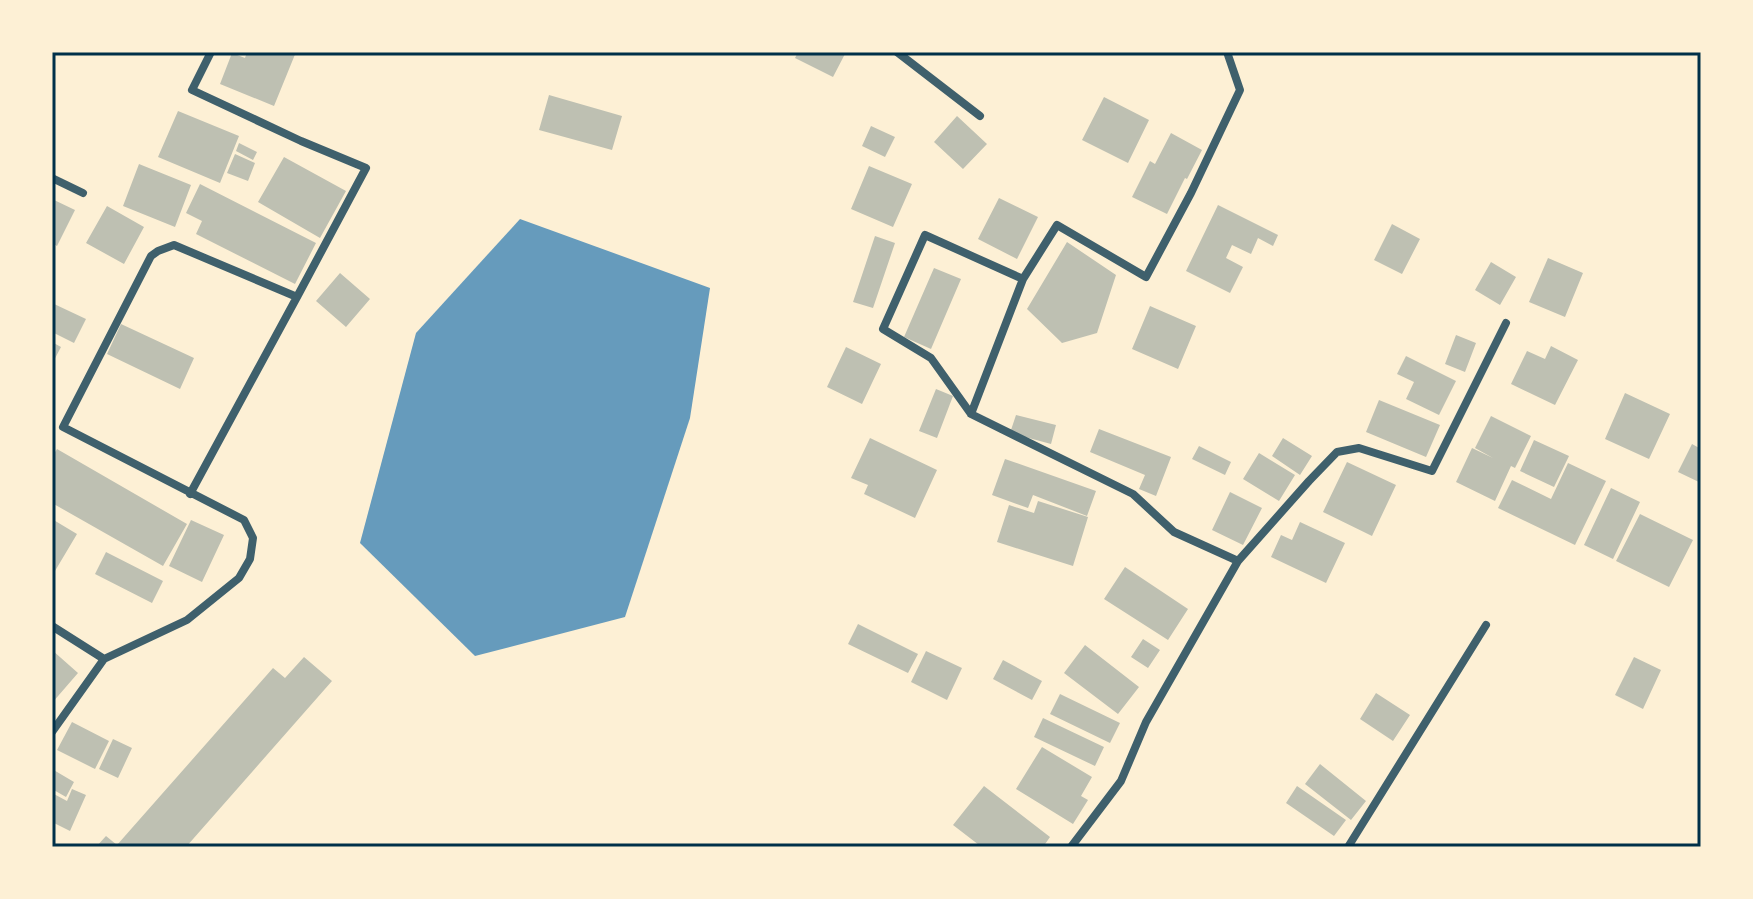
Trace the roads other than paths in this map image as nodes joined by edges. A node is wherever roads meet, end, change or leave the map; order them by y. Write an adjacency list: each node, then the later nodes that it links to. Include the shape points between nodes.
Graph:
1 (211, 52): 8 (street, via 192,90 366,168)
2 (897, 52): 4 (street)
3 (1227, 52): 7 (street, via 1240,90 1146,277 1057,225)
4 (980, 116)
5 (52, 178): 6 (street)
6 (83, 193)
7 (1023, 279): 10 (street); 10 (street, via 925,235 883,329 931,358)
8 (297, 297): 11 (street); 11 (street, via 174,245 151,256 63,427)
9 (1506, 323): 12 (street, via 1432,471 1359,448 1337,452)
10 (971, 414): 12 (street, via 1133,494 1174,532)
11 (190, 494): 15 (street, via 244,520 253,538 250,559 239,578 187,620)
12 (1238, 561): 17 (street, via 1146,722 1121,781)
13 (1486, 625): 18 (street)
14 (52, 626): 15 (street)
15 (104, 659): 16 (street)
16 (52, 732)
17 (1071, 847)
18 (1348, 847)

